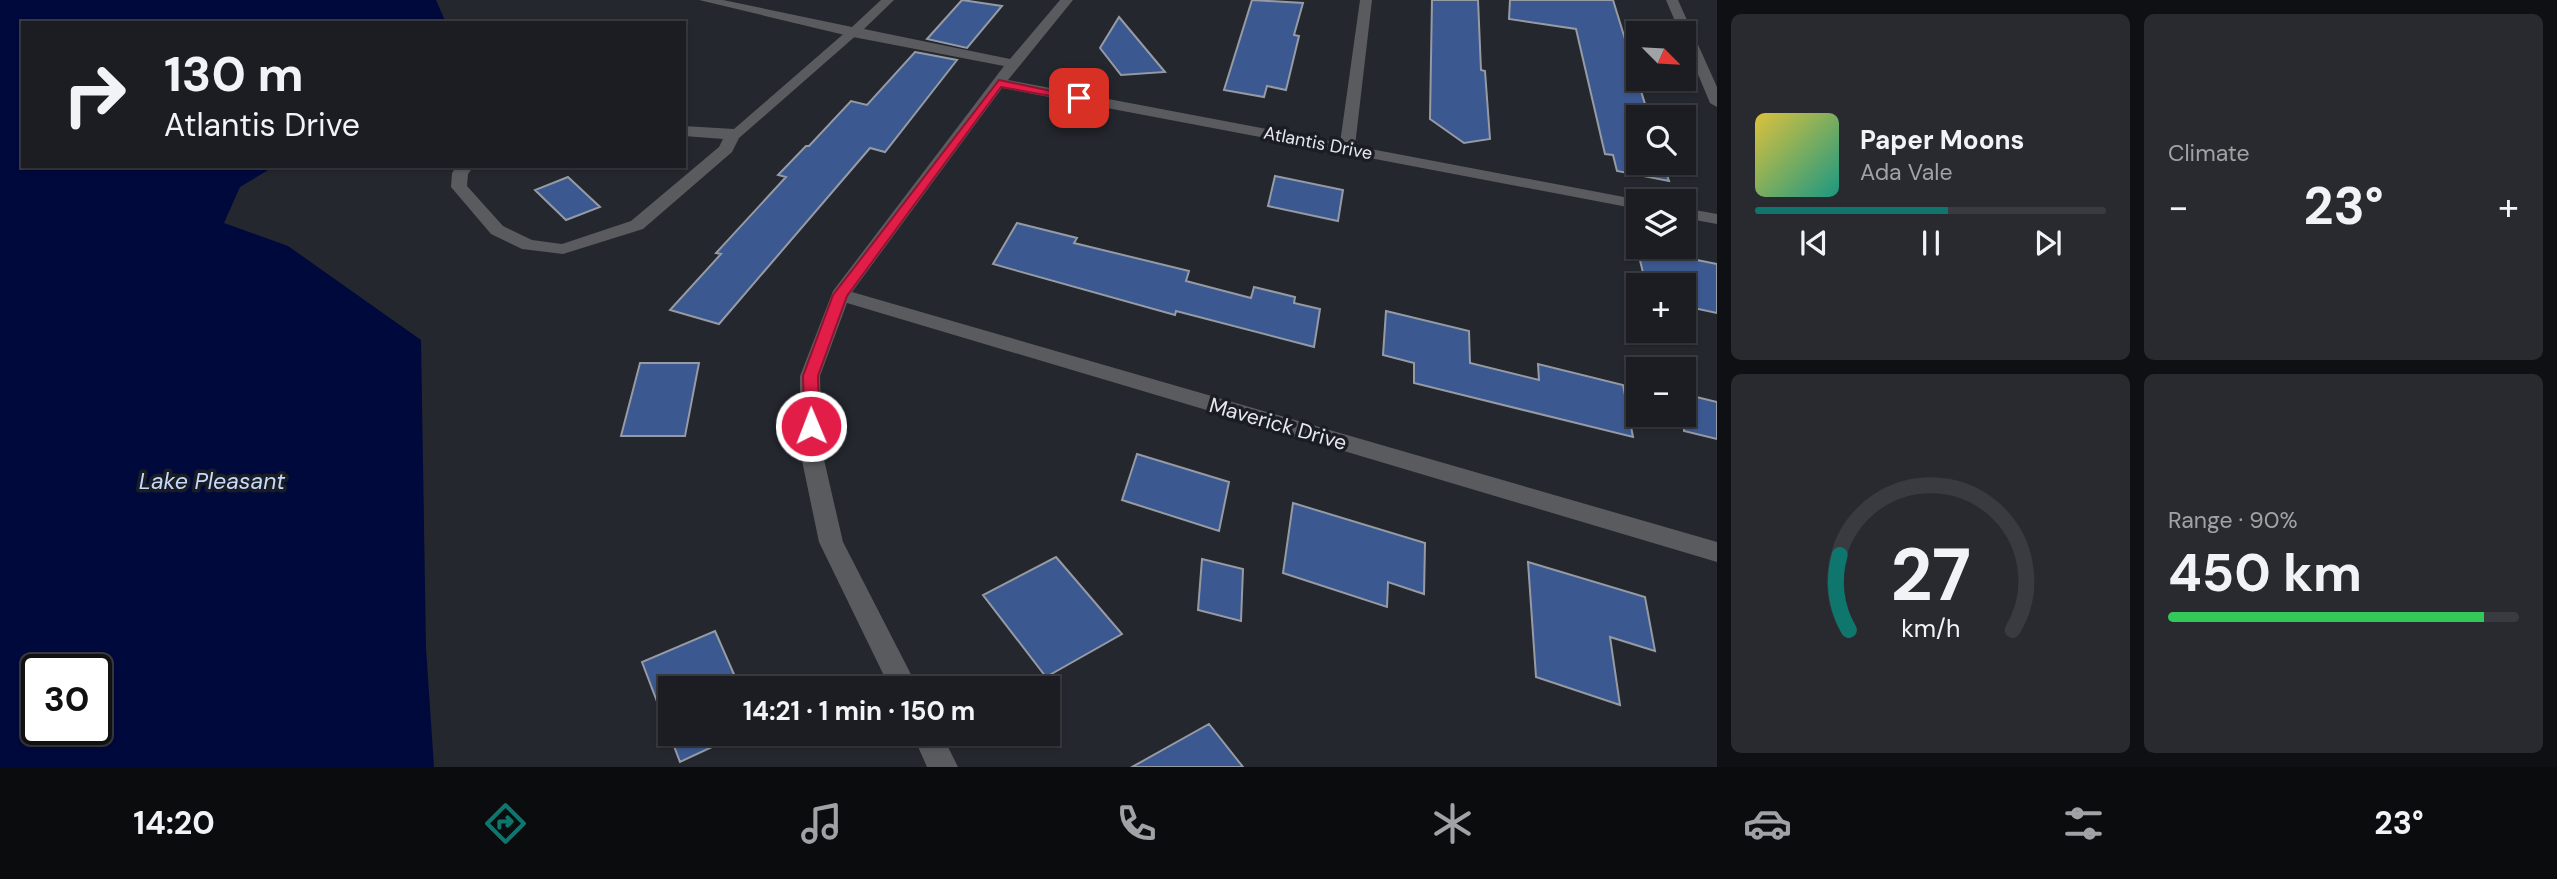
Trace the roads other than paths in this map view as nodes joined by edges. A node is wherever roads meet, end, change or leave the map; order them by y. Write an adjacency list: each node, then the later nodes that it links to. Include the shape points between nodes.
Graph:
1 (705, 0): 6 (street)
2 (888, 0): 6 (street)
3 (1067, 0): 7 (street)
4 (1366, 0): 12 (street)
5 (1672, 0): 9 (street)
6 (853, 33): 7 (street); 11 (street, via 753,123)
7 (1013, 64): 8 (street)
8 (999, 83): 12 (street, Atlantis Drive); 17 (street)
9 (1717, 103)
10 (686, 131): 11 (street)
11 (733, 135): 13 (street, via 726,149 637,225 563,249 528,245 497,230 459,187)
12 (1347, 148): 14 (street, Atlantis Drive)
13 (464, 168)
14 (1626, 202)
15 (1696, 215): 16 (street)
16 (1717, 219)
17 (840, 295): 18 (street, Maverick Drive); 19 (street, via 810,376 811,452 831,542)
18 (1717, 552)
19 (898, 676)
20 (932, 746): 21 (street)
21 (943, 767)

